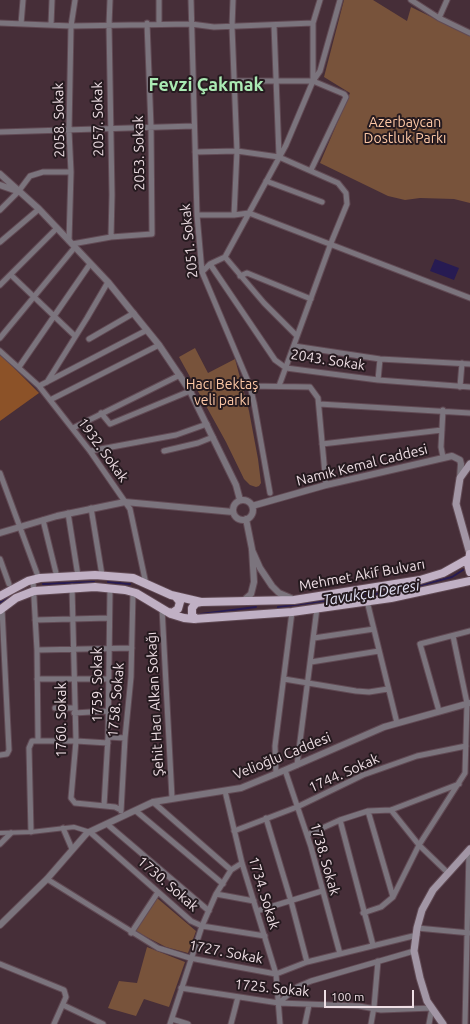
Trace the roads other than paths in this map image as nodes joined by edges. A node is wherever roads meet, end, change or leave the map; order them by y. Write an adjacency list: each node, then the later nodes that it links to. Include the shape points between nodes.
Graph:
1 (23, 0): 16 (street)
2 (52, 0): 19 (street)
3 (75, 0): 22 (street, 2058. Sokak)
4 (110, 0): 20 (street, 2057. Sokak)
5 (159, 0): 17 (street)
6 (191, 0): 18 (street, 2051. Sokak)
7 (233, 0): 23 (street)
8 (320, 0): 15 (street)
9 (340, 0): 27 (street, via 320,71)
10 (413, 0): 12 (street)
11 (447, 0): 12 (street)
12 (439, 18): 24 (street)
13 (0, 23): 16 (street)
14 (147, 23): 17 (street); 20 (street); 29 (street, 2053. Sokak)
15 (313, 23): 21 (street); 27 (street)
16 (20, 24): 19 (street)
17 (159, 24): 18 (street)
18 (191, 24): 23 (street); 28 (street, 2051. Sokak)
19 (51, 25): 22 (street)
20 (108, 25): 22 (street); 30 (street, 2057. Sokak)
21 (274, 25): 23 (street); 26 (street)
22 (71, 26): 31 (street, 2058. Sokak)
23 (232, 27): 25 (street)
24 (470, 33)
25 (234, 81): 26 (street); 33 (street)
26 (275, 81): 27 (street); 35 (street)
27 (313, 81): 35 (street); 36 (street, via 346,97)
28 (194, 126): 29 (street); 34 (street, 2051. Sokak)
29 (151, 127): 30 (street); 49 (street, 2053. Sokak, via 152,234)
30 (110, 128): 31 (street); 49 (street, 2057. Sokak)
31 (69, 131): 32 (street); 37 (street, 2058. Sokak)
32 (0, 132)
33 (237, 151): 34 (street); 35 (street); 47 (street)
34 (195, 152): 46 (street, 2051. Sokak)
35 (279, 157): 36 (street); 39 (street)
36 (311, 170): 51 (street, via 338,183 346,193 347,204)
37 (72, 172): 41 (street, via 43,172 30,176); 52 (street, 2058. Sokak)
38 (0, 174): 41 (street)
39 (266, 181): 42 (street); 45 (street)
40 (0, 185): 41 (street)
41 (18, 192): 43 (street); 44 (street)
42 (322, 202)
43 (39, 209): 48 (street); 50 (street)
44 (0, 210)
45 (249, 213): 47 (street); 51 (street); 53 (street)
46 (197, 215): 47 (street); 56 (street, 2051. Sokak)
47 (234, 215)
48 (57, 228): 52 (street); 57 (street)
49 (110, 237): 52 (street)
50 (0, 242)
51 (331, 243): 62 (street); 63 (street)
52 (72, 244): 54 (street); 61 (street)
53 (225, 257): 55 (street); 58 (street)
54 (90, 264): 59 (street); 65 (street)
55 (210, 264): 56 (street); 78 (street, 2043. Sokak, via 275,360)
56 (202, 272): 83 (street, 2051. Sokak)
57 (10, 275): 60 (street); 61 (street)
58 (240, 276): 63 (street, via 247,273); 68 (street)
59 (108, 282): 64 (street); 67 (street)
60 (0, 284)
61 (34, 296): 65 (street); 69 (street)
62 (470, 298)
63 (310, 300): 68 (street)
64 (134, 313): 66 (street); 70 (street)
65 (55, 316): 67 (street); 77 (street)
66 (147, 330): 71 (street); 81 (street)
67 (75, 336): 81 (street)
68 (298, 336): 72 (street)
69 (0, 338)
70 (89, 339)
71 (159, 345): 79 (street); 88 (street)
72 (294, 346): 74 (street); 78 (street)
73 (0, 351): 77 (street, 1932. Sokak)
74 (380, 358): 75 (street); 80 (street)
75 (462, 363): 76 (street); 85 (street)
76 (470, 364)
77 (19, 367): 82 (street, 1932. Sokak)
78 (286, 368): 80 (street, 2043. Sokak); 84 (street)
79 (180, 375): 87 (street); 92 (street)
80 (378, 380): 85 (street, 2043. Sokak)
81 (47, 382): 82 (street)
82 (39, 386): 88 (street, 1932. Sokak)
83 (250, 386): 84 (street); 105 (street, 2051. Sokak)
84 (279, 386): 89 (street, via 310,387)
85 (460, 387): 86 (street, 2043. Sokak)
86 (470, 387)
87 (190, 392): 92 (street, via 110,424); 93 (street)
88 (50, 400): 94 (street, 1932. Sokak)
89 (319, 404): 90 (street); 97 (street)
90 (442, 410): 91 (street); 95 (street)
91 (470, 413)
92 (101, 414): 94 (street)
93 (207, 424): 96 (street); 98 (street, via 176,435)
94 (73, 428): 98 (street, 1932. Sokak)
95 (442, 430): 97 (street); 100 (street)
96 (213, 437): 99 (street); 106 (street, via 236,485)
97 (322, 444): 104 (street)
98 (90, 451): 108 (street, 1932. Sokak)
99 (164, 451)
100 (443, 457): 103 (street, Namık Kemal Caddesi, via 452,456 460,460); 104 (street, Namık Kemal Caddesi)
101 (470, 464): 103 (main road)
102 (0, 473): 115 (street)
103 (460, 478): 116 (main road, via 456,504)
104 (326, 485): 107 (street, Namık Kemal Caddesi)
105 (270, 493): 107 (street)
106 (240, 500): 109 (street, via 249,502); 111 (street, via 235,504)
107 (270, 500): 109 (street, Namık Kemal Caddesi)
108 (125, 502): 110 (street); 111 (street); 129 (street, 1932. Sokak, via 130,508)
109 (252, 506): 113 (street, via 252,515)
110 (92, 508): 112 (street); 123 (street)
111 (233, 512): 113 (street, via 238,518)
112 (68, 513): 114 (street); 124 (street)
113 (246, 519): 119 (street)
114 (43, 520): 115 (street); 125 (street)
115 (21, 526): 117 (street); 126 (street)
116 (462, 528): 118 (main road, via 467,536); 120 (main road)
117 (0, 533)
118 (470, 536)
119 (252, 549): 136 (street, via 272,586 279,593); 139 (street, via 254,582 249,597)
120 (469, 556): 122 (main road); 136 (main road, Mehmet Akif Bulvarı, via 443,573 420,580)
121 (0, 559): 128 (street)
122 (470, 572)
123 (102, 575): 124 (main road, Mehmet Akif Bulvarı); 129 (main road, Mehmet Akif Bulvarı, via 133,578)
124 (78, 576): 125 (main road, Mehmet Akif Bulvarı)
125 (56, 577): 126 (main road, Mehmet Akif Bulvarı)
126 (36, 579): 132 (street); 134 (main road, Mehmet Akif Bulvarı, via 18,585)
127 (470, 582): 137 (main road, Mehmet Akif Bulvarı)
128 (9, 584)
129 (146, 584): 135 (main road, Mehmet Akif Bulvarı)
130 (72, 588): 131 (main road, Mehmet Akif Bulvarı); 132 (main road, Mehmet Akif Bulvarı); 145 (street, 1760. Sokak)
131 (110, 588): 133 (main road, Mehmet Akif Bulvarı); 144 (street, 1759. Sokak)
132 (34, 591): 141 (main road, Mehmet Akif Bulvarı, via 16,598); 147 (street)
133 (133, 592): 142 (main road, Mehmet Akif Bulvarı); 152 (street, 1758. Sokak)
134 (0, 596)
135 (176, 597): 138 (main road, Mehmet Akif Bulvarı); 142 (main road, via 180,602 178,609 172,612)
136 (294, 600): 139 (main road, Mehmet Akif Bulvarı)
137 (367, 601): 140 (main road, Mehmet Akif Bulvarı); 148 (street)
138 (201, 602): 139 (main road, Mehmet Akif Bulvarı); 146 (main road, via 192,608 192,615)
139 (242, 602)
140 (318, 608): 143 (main road, Mehmet Akif Bulvarı); 151 (street)
141 (1, 610): 175 (street, via 9,750 5,755)
142 (165, 610): 146 (main road, Mehmet Akif Bulvarı, via 184,618); 181 (street, Şehit Hacı Alkan Sokağı)
143 (292, 612): 146 (main road, Mehmet Akif Bulvarı); 160 (street)
144 (109, 618): 145 (street); 153 (street, 1759. Sokak)
145 (73, 619): 147 (street); 155 (street, 1760. Sokak)
146 (196, 619)
147 (35, 620): 154 (street)
148 (374, 629): 151 (street); 156 (street)
149 (470, 631): 150 (street)
150 (453, 636): 164 (street); 168 (street, via 420,644)
151 (314, 638): 157 (street)
152 (132, 648): 153 (street); 170 (street, 1758. Sokak)
153 (109, 649): 155 (street); 159 (street, 1759. Sokak)
154 (37, 650): 155 (street); 161 (street)
155 (73, 650): 158 (street, 1760. Sokak)
156 (379, 650): 157 (street); 163 (street)
157 (311, 662): 162 (street)
158 (73, 678): 159 (street); 161 (street); 166 (street, 1760. Sokak)
159 (108, 679): 167 (street, 1759. Sokak)
160 (284, 679): 162 (street); 178 (street, via 275,746)
161 (37, 680): 171 (street)
162 (308, 683): 163 (street, via 356,692); 176 (street)
163 (388, 689): 169 (street)
164 (469, 703): 168 (street, Velioğlu Caddesi); 174 (street)
165 (55, 708): 166 (street)
166 (74, 710): 167 (street); 173 (street, 1760. Sokak)
167 (108, 711): 172 (street, 1759. Sokak)
168 (439, 711): 169 (street, Velioğlu Caddesi)
169 (397, 723): 176 (street, Velioğlu Caddesi)
170 (125, 738): 172 (street); 185 (street, 1758. Sokak)
171 (38, 740): 173 (street); 194 (street, via 32,741 29,748)
172 (108, 740): 173 (street); 183 (street, 1759. Sokak)
173 (76, 741): 183 (street, 1760. Sokak, via 72,801)
174 (466, 746): 179 (street, via 465,773); 184 (street, 1744. Sokak, via 417,756 363,775)
175 (0, 755)
176 (297, 765): 177 (street, Velioğlu Caddesi)
177 (285, 770): 178 (street, Velioğlu Caddesi); 184 (street, 1738. Sokak)
178 (276, 774): 180 (street, Velioğlu Caddesi, via 241,788)
179 (460, 784): 186 (street); 201 (street)
180 (225, 791): 181 (street, Velioğlu Caddesi); 196 (street, 1734. Sokak)
181 (172, 798): 182 (street, Velioğlu Caddesi)
182 (153, 802): 187 (street, Velioğlu Caddesi); 205 (street)
183 (104, 806): 185 (street, 1760. Sokak)
184 (297, 807): 190 (street, 1744. Sokak); 199 (street, 1738. Sokak)
185 (121, 810): 189 (street, 1758. Sokak)
186 (391, 810): 188 (street); 201 (street)
187 (136, 811): 189 (street, Velioğlu Caddesi); 208 (street)
188 (368, 811): 191 (street); 212 (street)
189 (121, 818): 192 (street, Velioğlu Caddesi)
190 (266, 818): 196 (street, 1744. Sokak); 214 (street)
191 (340, 820): 199 (street); 217 (street)
192 (107, 824): 195 (street, Velioğlu Caddesi); 215 (street)
193 (63, 828): 194 (street); 195 (street, via 74,827); 202 (street)
194 (31, 832): 198 (street)
195 (90, 832): 202 (street, Velioğlu Caddesi); 210 (street, 1730. Sokak)
196 (234, 832): 204 (street, 1734. Sokak)
197 (0, 833): 198 (street)
198 (11, 833): 200 (street)
199 (307, 835): 209 (street, 1738. Sokak)
200 (0, 844)
201 (420, 845): 206 (street); 212 (street)
202 (72, 849): 207 (street, Velioğlu Caddesi)
203 (470, 850): 206 (main road); 222 (street)
204 (242, 863): 205 (street); 213 (street, 1734. Sokak)
205 (231, 870): 208 (street)
206 (447, 872): 221 (main road, via 432,890 422,910)
207 (46, 879): 218 (street, Velioğlu Caddesi); 220 (street, 1727. Sokak)
208 (223, 884): 211 (street)
209 (322, 891): 214 (street); 226 (street, 1738. Sokak)
210 (158, 892): 219 (street, 1730. Sokak, via 191,921); 220 (street)
211 (216, 894): 213 (street); 215 (street)
212 (393, 897): 217 (street, via 381,907)
213 (254, 901): 216 (street, 1734. Sokak)
214 (291, 901): 216 (street); 229 (street)
215 (209, 911): 219 (street)
216 (257, 911): 223 (street, 1734. Sokak)
217 (363, 913): 224 (street)
218 (0, 925)
219 (202, 926): 223 (street, 1730. Sokak); 227 (street)
220 (131, 932): 227 (street, 1727. Sokak, via 158,948)
221 (417, 932): 222 (street, 1727. Sokak); 224 (street, 1727. Sokak); 225 (main road)
222 (468, 933): 249 (street)
223 (265, 936): 231 (street, 1734. Sokak)
224 (373, 945): 226 (street, 1727. Sokak)
225 (414, 951): 228 (street); 238 (main road, via 427,1001)
226 (340, 954): 229 (street, 1727. Sokak)
227 (190, 958): 231 (street, 1727. Sokak); 232 (street)
228 (378, 961): 234 (street, via 297,986); 237 (street)
229 (307, 962): 231 (street, 1727. Sokak)
230 (0, 964): 235 (street, via 64,990 66,997)
231 (276, 974): 234 (street, 1734. Sokak)
232 (181, 988): 233 (street, 1725. Sokak); 239 (street)
233 (238, 997): 234 (street, 1725. Sokak); 243 (street)
234 (279, 1003): 236 (street, 1725. Sokak); 244 (street, 1734. Sokak)
235 (63, 1005): 240 (street); 241 (street)
236 (309, 1005): 237 (street, 1725. Sokak); 245 (street)
237 (374, 1007): 238 (street, 1725. Sokak, via 381,1010); 246 (street)
238 (432, 1008): 247 (street); 248 (main road)
239 (171, 1022): 242 (street)
240 (54, 1024)
241 (103, 1024)
242 (188, 1024)
243 (231, 1024)
244 (280, 1024)
245 (305, 1024)
246 (371, 1024)
247 (429, 1024)
248 (443, 1024)
249 (465, 1024)

